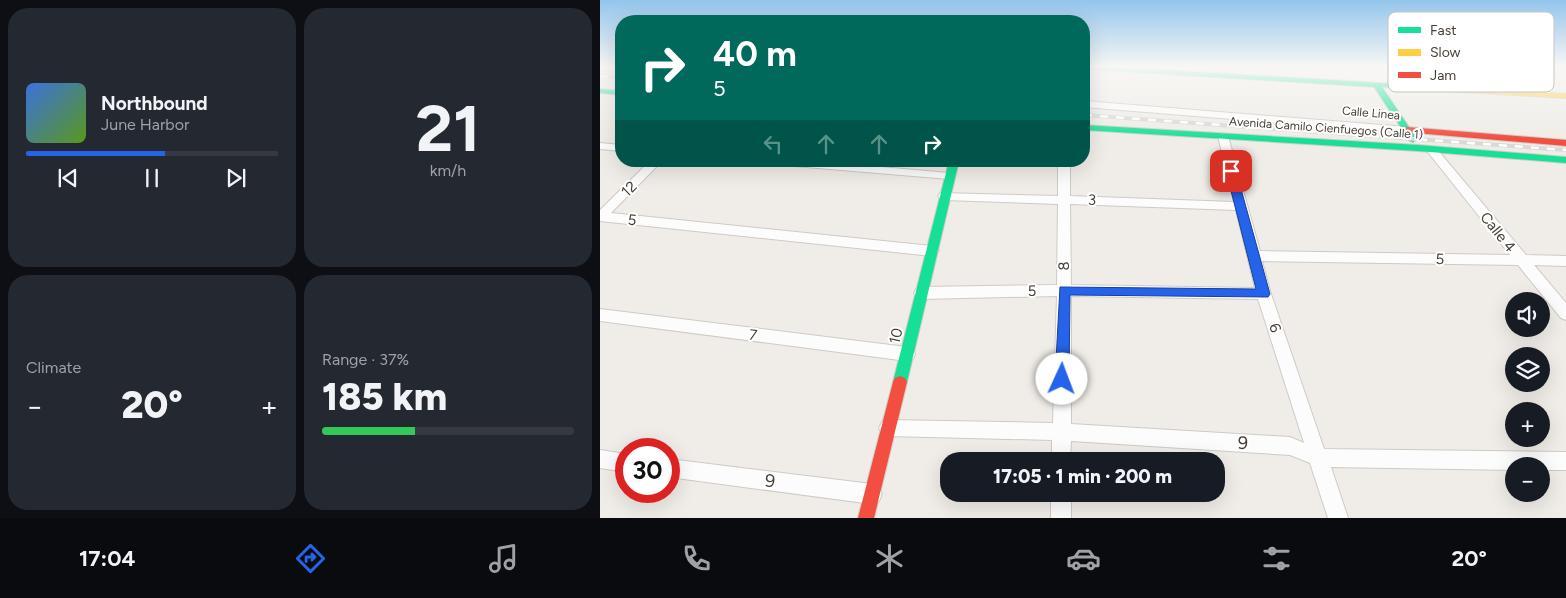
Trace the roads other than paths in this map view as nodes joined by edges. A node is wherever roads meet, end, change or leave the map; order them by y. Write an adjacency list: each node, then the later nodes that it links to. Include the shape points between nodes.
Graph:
1 (1381, 91): 10 (main road, Calle 4)
2 (600, 92): 5 (main road)
3 (1490, 92): 6 (main road)
4 (1545, 92): 6 (street)
5 (615, 93)
6 (1547, 95): 7 (main road)
7 (1566, 96)
8 (1090, 104): 10 (street, Calle Linea)
9 (1090, 128): 11 (main road, Avenida Camilo Cienfuegos (Calle 1))
10 (1407, 130): 12 (main road, Calle Linea); 15 (main road, Calle 4)
11 (1223, 136): 15 (main road, Avenida Camilo Cienfuegos (Calle 1)); 24 (street, 6)
12 (1566, 143)
13 (600, 146): 14 (street)
14 (615, 147)
15 (1425, 148): 16 (main road, Avenida Camilo Cienfuegos (Calle 1)); 28 (street, Calle 4)
16 (1566, 160)
17 (651, 167): 25 (street, 12)
18 (842, 167): 21 (street)
19 (952, 167): 21 (main road, 10)
20 (1064, 167): 23 (street, 8)
21 (949, 176): 22 (main road, 10)
22 (944, 196): 23 (street, 3); 26 (main road, 10)
23 (1063, 199): 24 (street, 3); 30 (street, 8)
24 (1240, 206): 27 (street, 6)
25 (600, 216): 26 (street, 5)
26 (932, 251): 31 (main road, 10)
27 (1253, 256): 28 (street, 5); 32 (street, 6)
28 (1520, 260): 29 (street, 5); 33 (street, Calle 4)
29 (1566, 261)
30 (1064, 290): 31 (street, 5); 32 (street, 5); 37 (street, 8)
31 (921, 293): 35 (main road, 10)
32 (1264, 294): 39 (street, 6)
33 (1566, 314)
34 (600, 315): 35 (street, 7)
35 (907, 354): 36 (main road, 10)
36 (888, 428): 37 (street, 9); 44 (main road, 10)
37 (1060, 432): 38 (street, 8); 39 (street, 9, via 1290,446)
38 (1061, 452)
39 (1320, 458): 41 (street, 9); 48 (street, 6)
40 (600, 460): 42 (street)
41 (1566, 461)
42 (615, 462)
43 (680, 469): 44 (street, 9)
44 (872, 494): 46 (main road, 10)
45 (1061, 502): 47 (street)
46 (866, 518)
47 (1061, 518)
48 (1338, 518)

